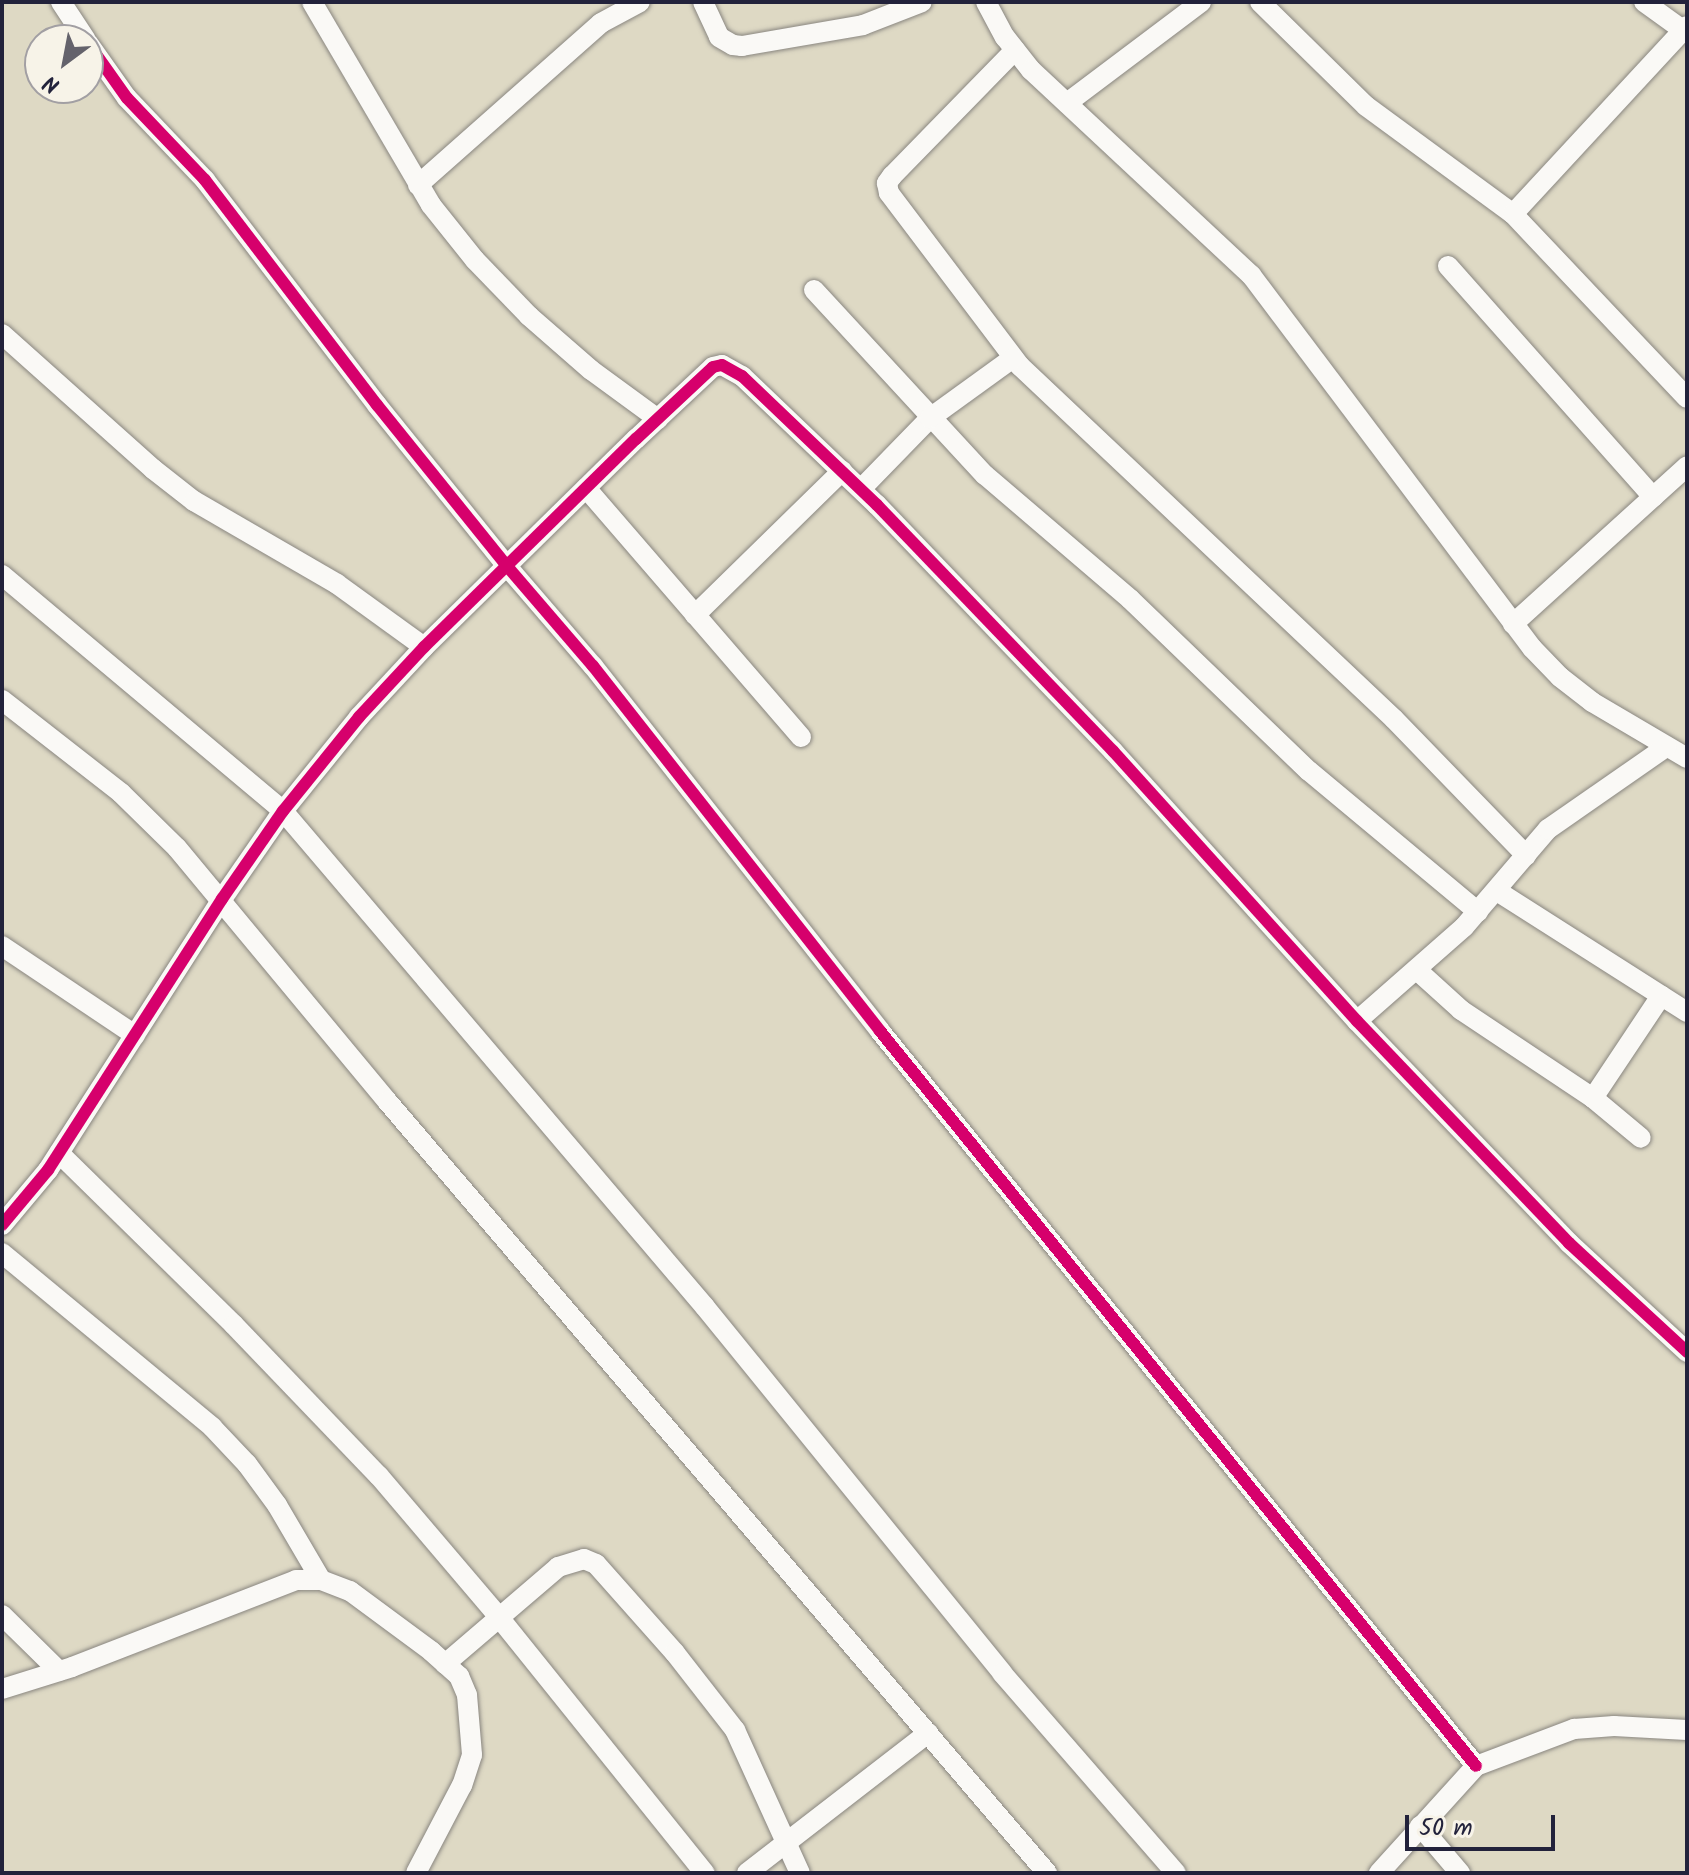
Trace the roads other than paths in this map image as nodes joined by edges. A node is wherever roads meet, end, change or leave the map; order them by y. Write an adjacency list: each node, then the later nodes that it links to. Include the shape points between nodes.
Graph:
1 (61, 2): 10 (street)
2 (312, 2): 15 (street)
3 (640, 2): 15 (street, via 601,23)
4 (703, 2): 5 (street, via 719,37 742,46 863,25)
5 (922, 2)
6 (986, 2): 12 (street)
7 (1201, 2): 14 (street)
8 (1260, 2): 16 (street, via 1366,106)
9 (1644, 2): 11 (street)
10 (75, 24)
11 (1686, 30): 16 (street)
12 (1015, 50): 14 (street); 20 (street, via 887,183 902,213)
13 (104, 66): 29 (street, via 127,98 205,180)
14 (1067, 103): 32 (street, via 1251,275)
15 (418, 185): 23 (street, via 475,260 529,316)
16 (1513, 214): 21 (street)
17 (1448, 266): 28 (street)
18 (814, 290): 22 (street)
19 (2, 334): 33 (street, via 194,501 337,584)
20 (1013, 358): 22 (street); 39 (street, via 1394,719)
21 (1687, 398)
22 (930, 418): 27 (street); 42 (street, via 985,475 1130,599 1309,771)
23 (658, 419): 25 (street, via 713,367 732,368); 26 (street)
24 (1687, 466): 28 (street)
25 (842, 471): 27 (street); 31 (street)
26 (586, 488): 29 (street); 31 (street)
27 (861, 489): 47 (street, via 1113,751)
28 (1653, 497): 32 (street)
29 (506, 565): 33 (street); 63 (street, via 593,666 890,1043)
30 (2, 575): 38 (street)
31 (695, 615): 35 (street)
32 (1513, 624): 36 (street, via 1560,677)
33 (424, 647): 38 (street)
34 (2, 700): 41 (street, via 121,793)
35 (801, 737)
36 (1666, 747): 37 (street); 39 (street, via 1548,829)
37 (1687, 758)
38 (283, 811): 41 (street); 71 (street, via 705,1307 1002,1673)
39 (1526, 855): 40 (street)
40 (1497, 891): 42 (street); 45 (street)
41 (222, 899): 48 (street); 62 (street, via 387,1101)
42 (1478, 912): 44 (street)
43 (2, 946): 48 (street)
44 (1418, 971): 47 (street); 49 (street, via 1482,1025)
45 (1661, 996): 46 (street); 49 (street)
46 (1687, 1012)
47 (1357, 1021): 54 (street, via 1569,1243)
48 (135, 1035): 51 (street)
49 (1593, 1098): 50 (street)
50 (1641, 1138)
51 (59, 1153): 52 (street); 57 (street, via 379,1476)
52 (2, 1225)
53 (2, 1253): 55 (street, via 212,1427 277,1505)
54 (1683, 1341)
55 (321, 1580): 58 (street, via 350,1591); 59 (street, via 296,1580)
56 (2, 1615): 59 (street)
57 (498, 1616): 58 (street); 65 (street, via 558,1567 584,1559 596,1564 735,1730); 67 (street)
58 (445, 1664): 66 (street, via 459,1676 467,1695 472,1755)
59 (59, 1671): 60 (street)
60 (2, 1689)
61 (1687, 1730): 63 (street, via 1574,1729)
62 (928, 1733): 65 (street); 70 (street)
63 (1476, 1766): 64 (street)
64 (1420, 1826): 72 (street); 73 (street)
65 (787, 1843): 68 (street); 69 (street)
66 (416, 1873)
67 (705, 1873)
68 (747, 1873)
69 (800, 1873)
70 (1047, 1873)
71 (1176, 1873)
72 (1379, 1873)
73 (1460, 1873)

